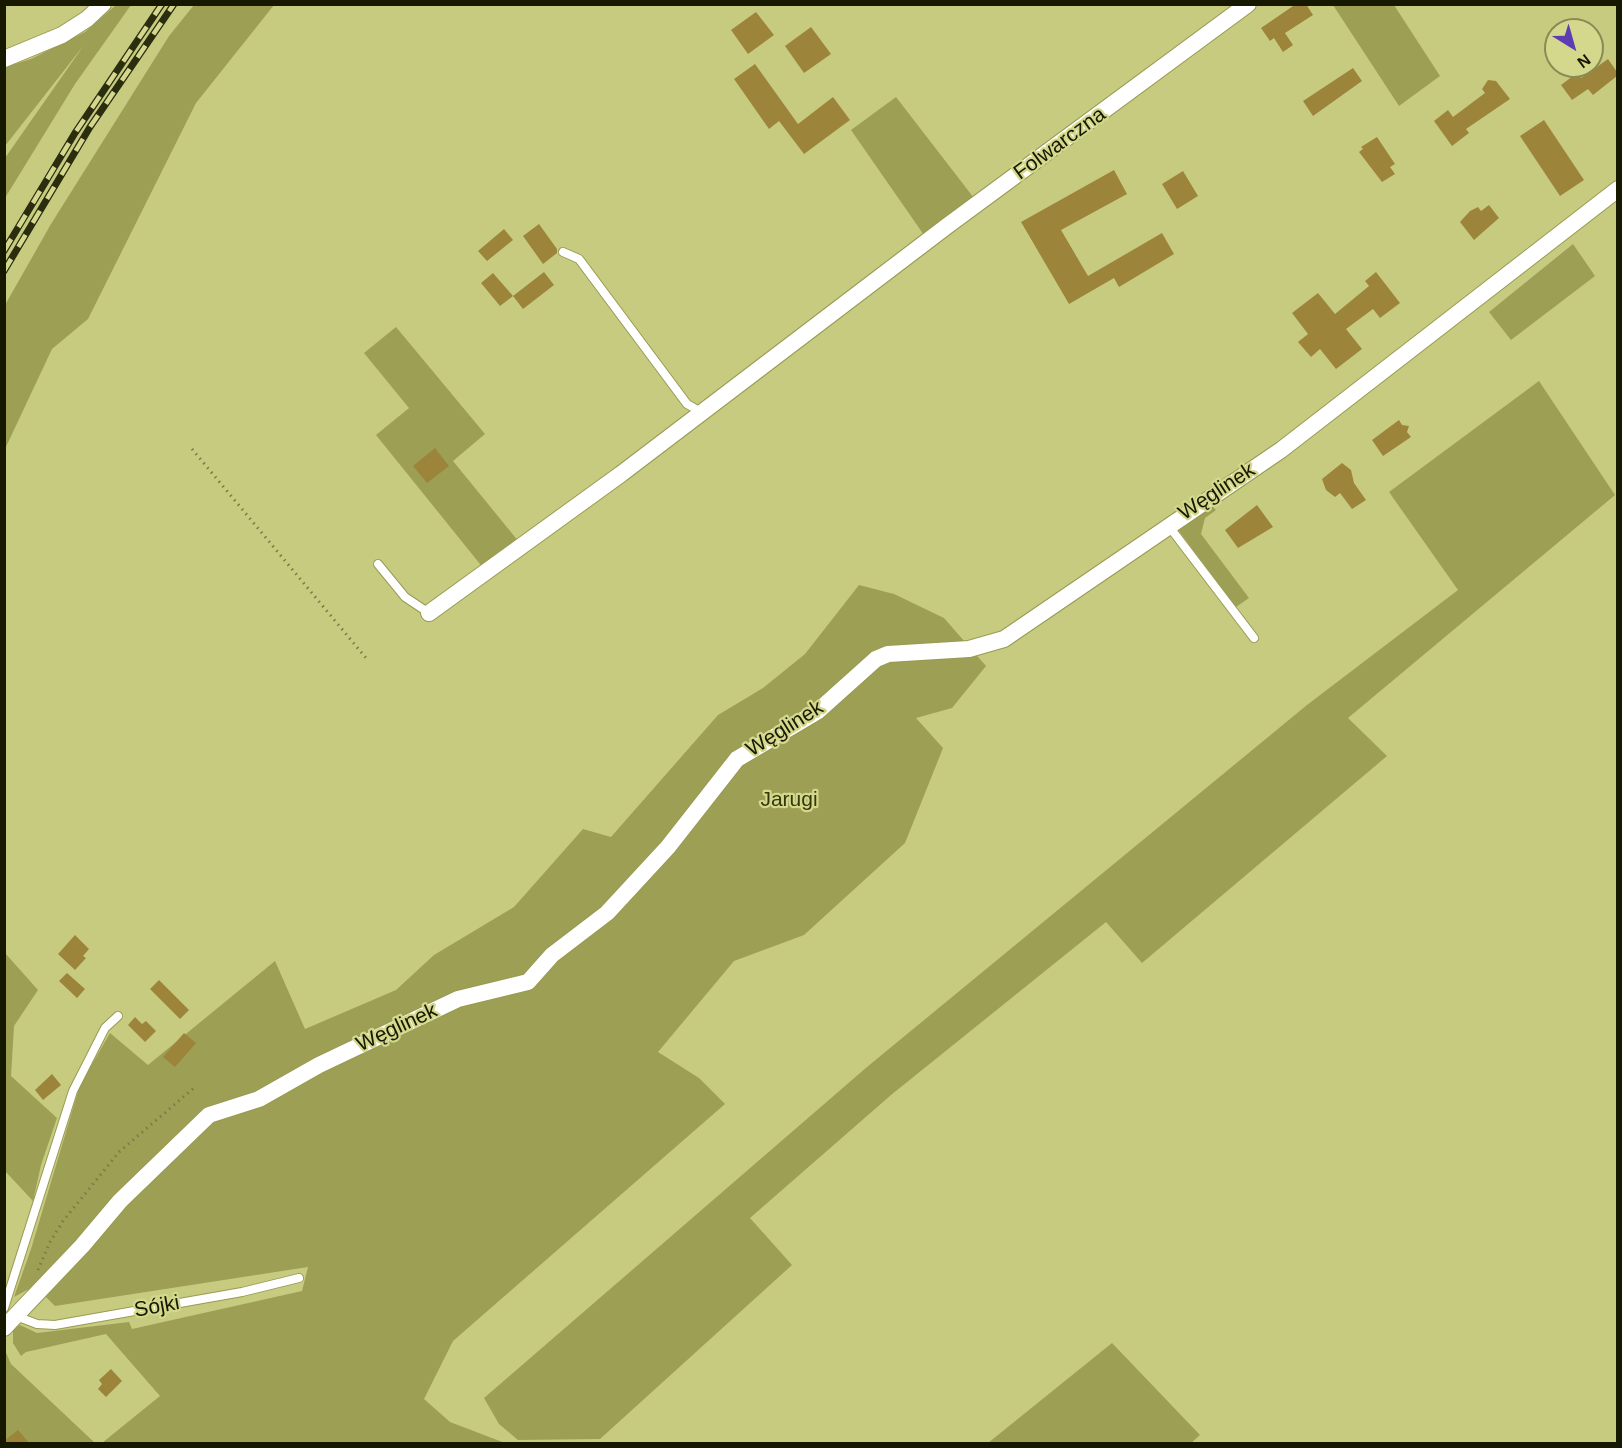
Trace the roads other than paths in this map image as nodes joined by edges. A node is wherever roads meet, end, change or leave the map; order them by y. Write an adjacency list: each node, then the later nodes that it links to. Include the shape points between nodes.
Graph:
1 (103, 4): 3 (street, via 62,35)
2 (1248, 4): 6 (street, Folwarczna)
3 (4, 59)
4 (1617, 189): 7 (street, Węglinek, via 1281,450)
5 (563, 252): 6 (lane, via 579,259 687,404)
6 (701, 412): 9 (street, Folwarczna)
7 (1167, 525): 10 (lane); 13 (street, Węglinek, via 1004,639 969,649 888,654 876,659 818,711 737,759 668,847 608,913 552,955 528,982 458,999 319,1065 259,1099 209,1114)
8 (378, 564): 9 (lane, via 405,597)
9 (429, 613)
10 (1254, 638)
11 (118, 1016): 13 (lane, via 105,1028 74,1092)
12 (300, 1278): 13 (lane, Sójki, via 242,1292 55,1324)
13 (7, 1320)

